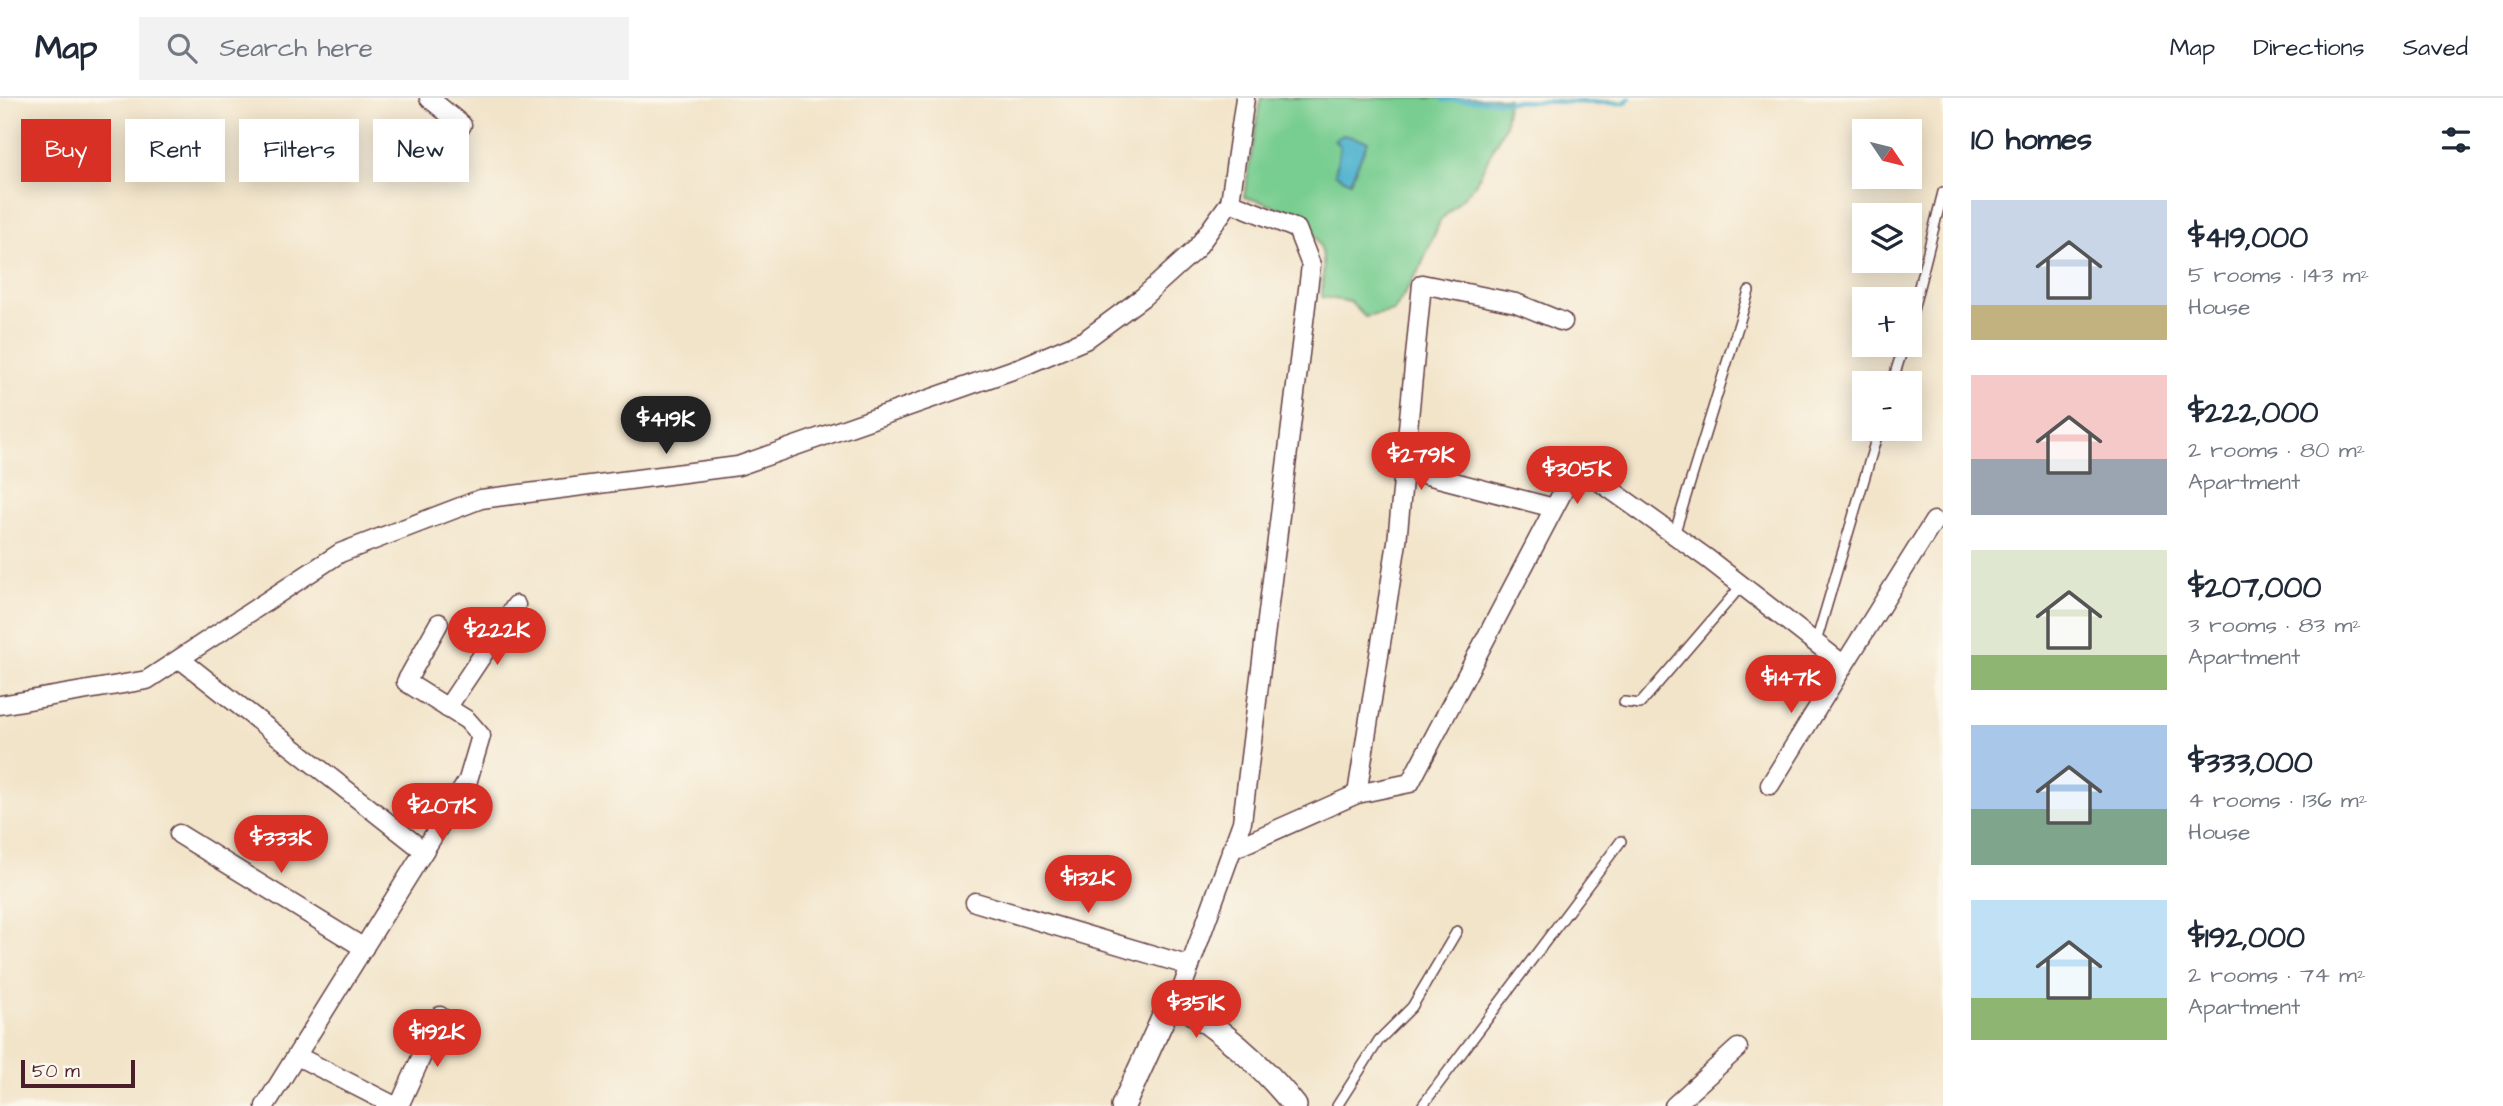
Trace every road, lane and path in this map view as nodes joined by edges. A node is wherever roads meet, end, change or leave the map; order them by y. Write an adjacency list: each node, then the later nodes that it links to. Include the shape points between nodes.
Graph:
1 (429, 98): 3 (street)
2 (1245, 98): 5 (street)
3 (455, 119)
4 (1943, 191): 6 (lane)
5 (1230, 202): 18 (street, via 1196,249 1143,297 1085,340 1021,367 738,466 481,499 340,553); 27 (street, via 1297,229 1311,265 1242,822)
6 (1919, 287)
7 (1749, 291): 13 (lane)
8 (1563, 322): 10 (street, via 1516,303 1422,284)
9 (1875, 441): 17 (lane)
10 (1404, 469): 11 (street); 24 (street, via 1397,542)
11 (1555, 508): 13 (street, via 1570,478 1586,472); 24 (street, via 1410,783)
12 (1934, 521): 19 (street)
13 (1674, 535): 14 (street)
14 (1742, 585): 17 (street); 20 (lane, via 1640,704)
15 (516, 605): 22 (street)
16 (439, 623): 22 (street, via 406,682)
17 (1816, 642): 19 (street)
18 (180, 659): 21 (street, via 147,680); 28 (street)
19 (1844, 665): 23 (street)
20 (1624, 702)
21 (0, 705)
22 (447, 708): 28 (street, via 481,736 468,780)
23 (1770, 785)
24 (1357, 794): 27 (street)
25 (179, 834): 31 (street)
26 (1621, 841): 42 (lane)
27 (1231, 850): 32 (street)
28 (424, 851): 31 (street)
29 (975, 902): 32 (street)
30 (1457, 931): 41 (lane, via 1412,1007 1379,1040)
31 (364, 948): 36 (street)
32 (1190, 966): 33 (street)
33 (1177, 1002): 39 (street, via 1170,1003); 40 (street, via 1212,1024)
34 (440, 1016): 38 (street)
35 (1738, 1048): 43 (street)
36 (297, 1056): 37 (street); 38 (street)
37 (265, 1106)
38 (397, 1106)
39 (1123, 1106)
40 (1295, 1106)
41 (1337, 1106)
42 (1422, 1106)
43 (1674, 1106)

